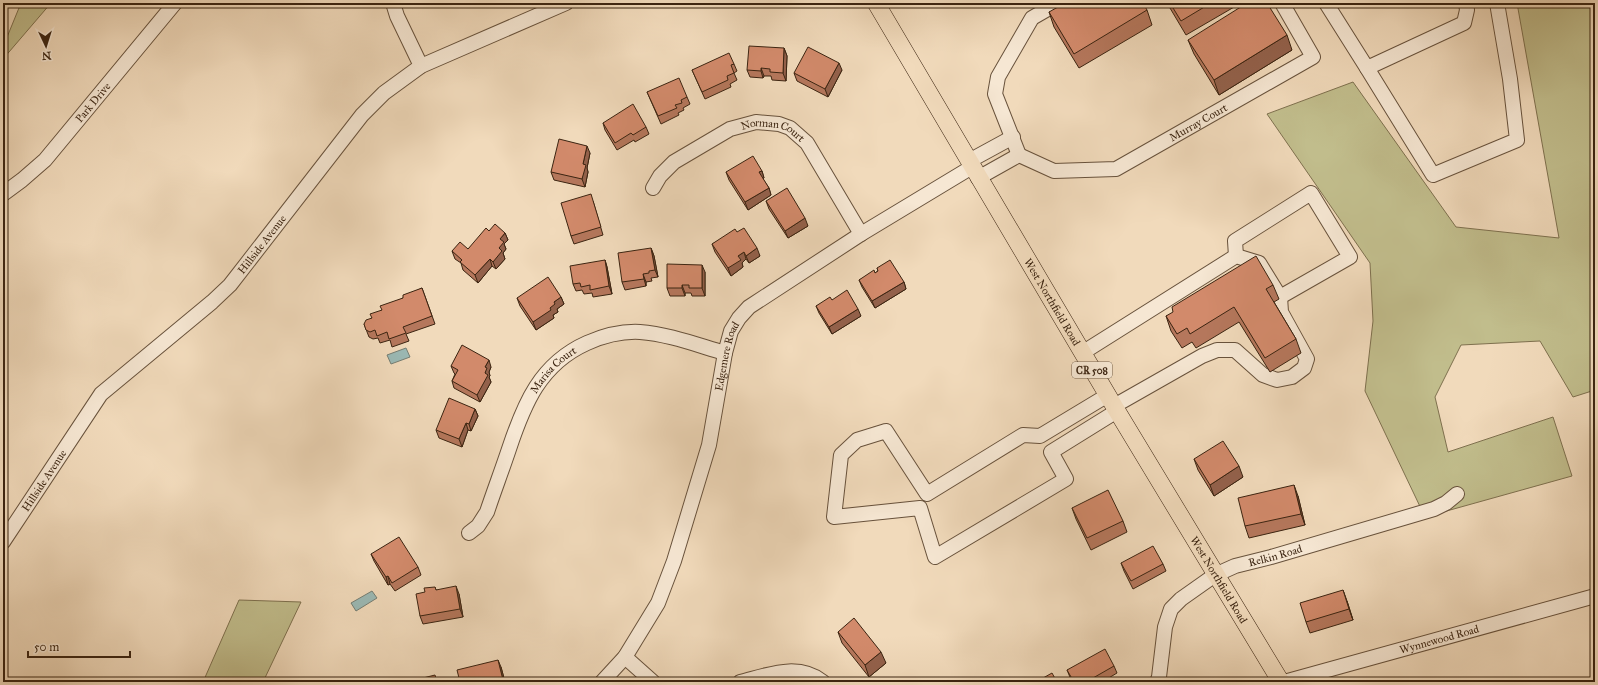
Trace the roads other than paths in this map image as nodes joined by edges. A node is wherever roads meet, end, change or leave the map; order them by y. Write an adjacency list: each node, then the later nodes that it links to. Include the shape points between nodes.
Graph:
1 (175, 3): 16 (street, Park Drive, via 45,160)
2 (393, 3): 10 (street)
3 (566, 3): 10 (street, Hillside Avenue)
4 (876, 3): 14 (main road, West Northfield Road / CR 508)
5 (1058, 3): 12 (street, via 1032,18 998,77 995,94)
6 (1282, 3): 13 (street, Murray Court, via 1313,57 1116,169 1054,171)
7 (1326, 3): 11 (street)
8 (1466, 3): 11 (street, via 1464,24)
9 (1497, 3): 11 (street, via 1517,140 1433,175)
10 (421, 66): 25 (street, Hillside Avenue, via 384,93 362,115 230,285 102,394)
11 (1367, 68)
12 (1013, 137): 13 (street); 14 (street)
13 (1019, 155): 14 (street)
14 (973, 168): 17 (street, Edgemere Road); 21 (main road, West Northfield Road / CR 508)
15 (653, 188): 17 (street, Norman Court, via 660,176 674,162 730,128 756,122 779,124 790,128 807,143)
16 (3, 194)
17 (861, 234): 20 (street, Edgemere Road, via 748,307 731,331)
18 (1236, 256): 19 (street, via 1259,263); 19 (street, via 1235,241 1311,193 1350,257); 21 (street)
19 (1280, 297): 22 (street, via 1281,312 1307,359 1304,368 1292,377 1277,380 1263,375 1234,350 1217,350)
20 (725, 353): 24 (street, Marisa Court, via 658,334 638,332 600,337 566,354 551,367 531,394 521,414 487,512 478,526); 28 (street, Edgemere Road, via 709,445 674,561 658,603)
21 (1082, 353): 22 (main road, West Northfield Road / CR 508)
22 (1113, 404): 22 (street, via 1040,436 1023,435 927,494 886,431 857,440 841,455 834,517 920,508 935,557 1066,479 1051,452); 26 (main road, West Northfield Road / CR 508)
23 (1457, 494): 26 (street, Relkin Road, via 1434,509 1235,566)
24 (469, 533)
25 (3, 542)
26 (1215, 575): 33 (street, Relkin Road, via 1171,609 1165,627); 34 (main road, West Northfield Road / CR 508)
27 (1595, 596): 35 (street, Wynnewood Road)
28 (625, 657): 29 (street, Edgemere Road); 30 (street)
29 (602, 682)
30 (653, 682)
31 (740, 682): 32 (street, via 792,670 808,673)
32 (824, 682)
33 (1157, 682)
34 (1281, 682)
35 (1284, 682)

